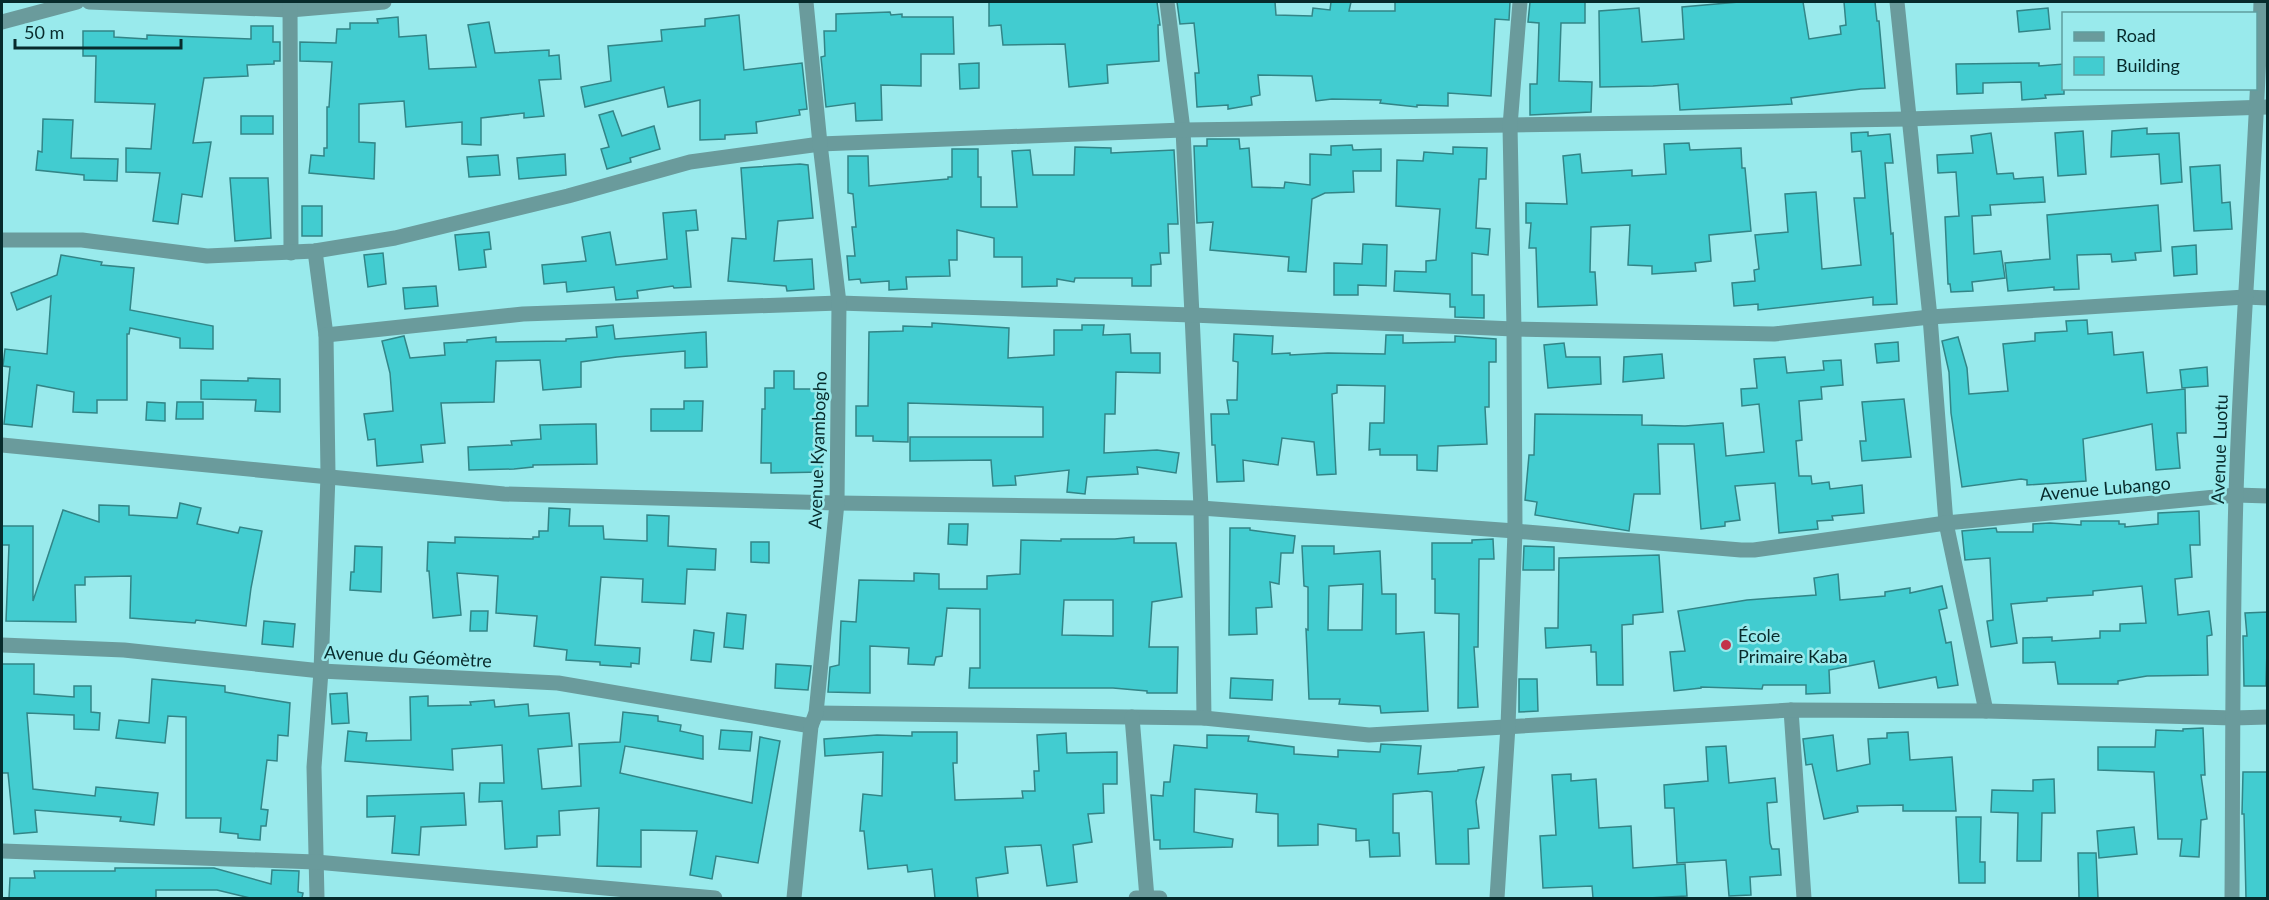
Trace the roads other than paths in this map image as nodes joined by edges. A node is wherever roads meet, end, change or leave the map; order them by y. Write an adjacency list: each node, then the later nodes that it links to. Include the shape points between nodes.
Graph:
1 (77, 2): 10 (street)
2 (89, 2): 9 (street)
3 (384, 2): 9 (street)
4 (806, 2): 15 (street, Avenue Kyambogho)
5 (1167, 2): 14 (street)
6 (1520, 2): 13 (street)
7 (1897, 2): 12 (street)
8 (2260, 2): 11 (street, Avenue Luotu)
9 (290, 6): 18 (street)
10 (2, 22)
11 (2263, 107): 12 (street); 19 (street, Avenue Luotu)
12 (1908, 119): 13 (street); 23 (street)
13 (1510, 126): 14 (street); 24 (street)
14 (1183, 130): 15 (street); 22 (street)
15 (820, 144): 17 (street, via 690,162 395,238); 21 (street, Avenue Kyambogho)
16 (2, 240): 18 (street, via 82,240 207,256)
17 (315, 251): 18 (street); 25 (street)
18 (291, 253)
19 (2245, 297): 20 (street); 23 (street); 28 (street, Avenue Luotu)
20 (2268, 298)
21 (839, 303): 22 (street); 25 (street, via 523,314); 30 (street, Avenue Kyambogho)
22 (1192, 315): 24 (street); 31 (street)
23 (1930, 317): 24 (street, via 1774,333); 32 (street)
24 (1514, 329): 33 (street)
25 (326, 335): 27 (street)
26 (2, 445): 27 (street, Avenue Lubango)
27 (328, 475): 30 (street, Avenue Lubango, via 504,494); 35 (street)
28 (2236, 495): 29 (street, Avenue Lubango); 32 (street, Avenue Lubango); 41 (street, Avenue Luotu)
29 (2268, 496)
30 (837, 503): 31 (street, Avenue Lubango); 42 (street, Avenue Kyambogho)
31 (1201, 508): 33 (street, Avenue Lubango); 40 (street)
32 (1947, 523): 33 (street, Avenue Lubango, via 1754,550); 37 (street)
33 (1515, 531): 43 (street)
34 (2, 645): 35 (street, Avenue du Géomètre, via 124,650)
35 (321, 671): 42 (street, Avenue du Géomètre, via 558,683); 45 (street, via 314,767)
36 (1791, 710): 37 (street, Avenue du Géomètre); 43 (street, Avenue du Géomètre); 51 (street)
37 (1986, 711): 41 (street, Avenue du Géomètre)
38 (1132, 717): 40 (street, Avenue du Géomètre); 42 (street, Avenue du Géomètre); 49 (street)
39 (2268, 717): 41 (street, Avenue du Géomètre)
40 (1204, 718): 43 (street, Avenue du Géomètre, via 1369,735)
41 (2233, 718): 52 (street, Avenue Luotu)
42 (813, 719): 48 (street, Avenue Kyambogho)
43 (1508, 726): 50 (street)
44 (2, 851): 45 (street)
45 (316, 862): 46 (street); 47 (street)
46 (318, 898)
47 (715, 898)
48 (794, 898)
49 (1147, 898)
50 (1497, 898)
51 (1804, 898)
52 (2232, 898)

